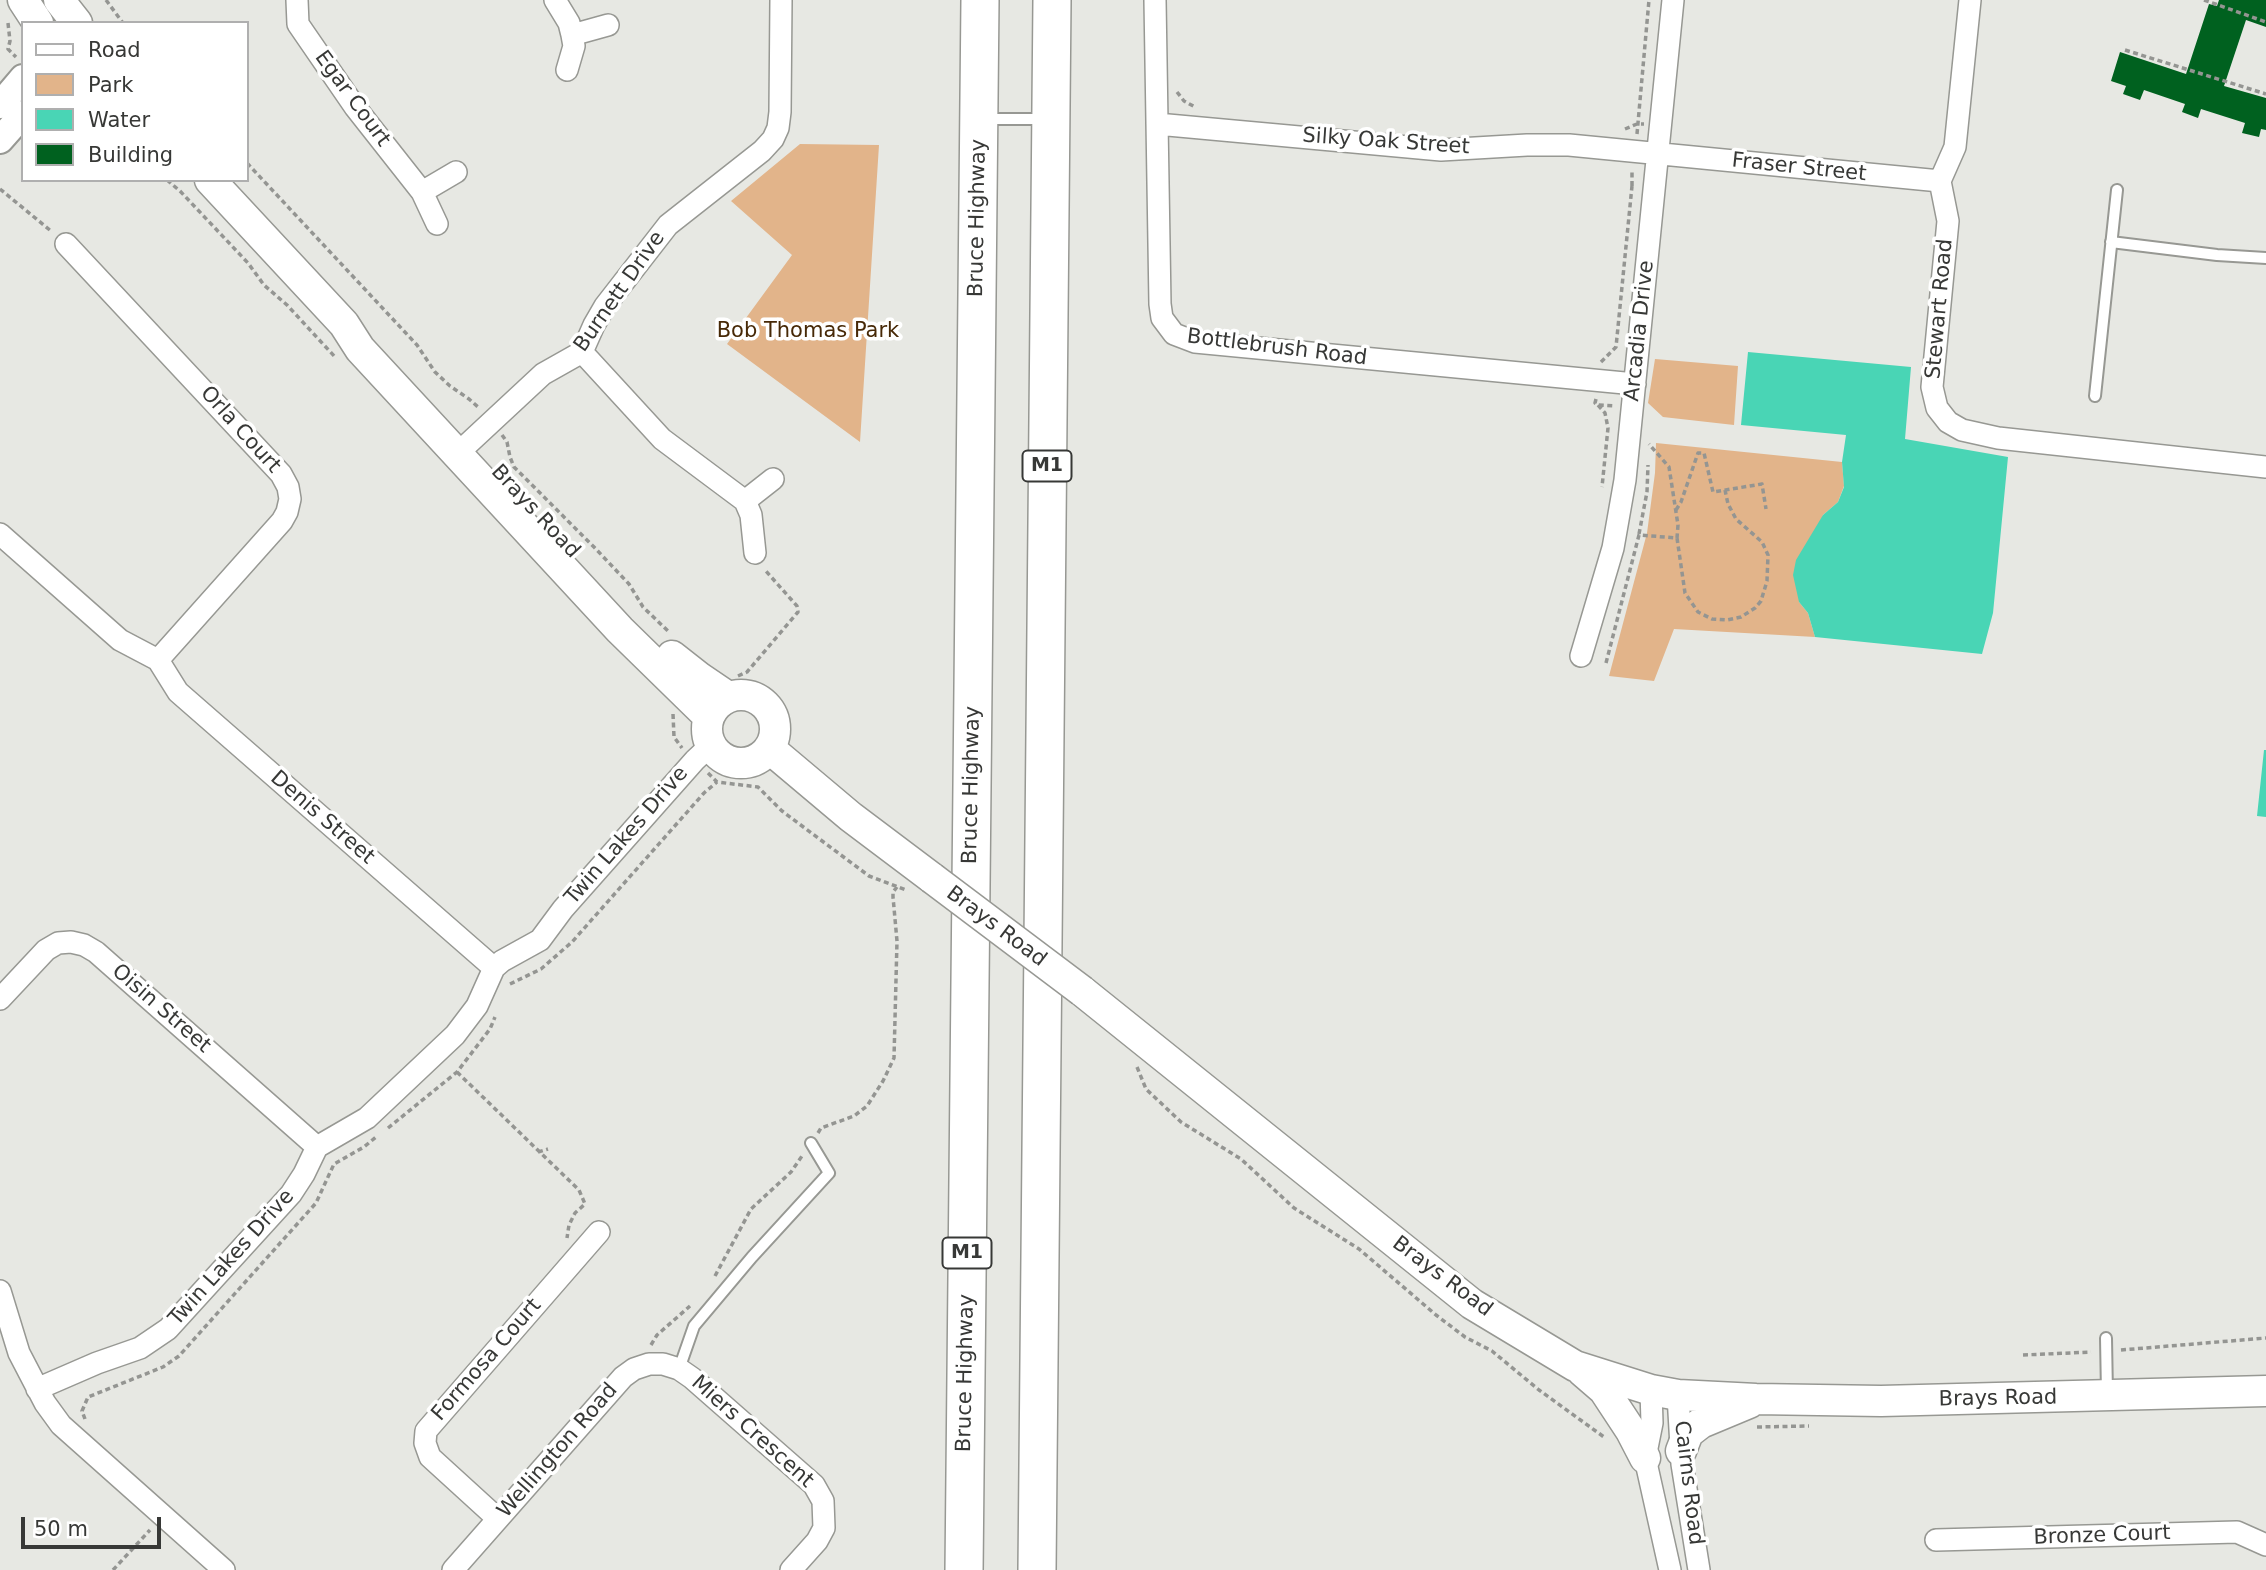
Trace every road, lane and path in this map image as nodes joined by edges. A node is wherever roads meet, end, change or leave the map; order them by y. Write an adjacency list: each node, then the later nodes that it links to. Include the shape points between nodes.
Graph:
1 (106, 0): 14 (path)
2 (297, 0): 45 (street, Egar Court, via 298,24)
3 (555, 0): 17 (street)
4 (781, 0): 50 (street, Burnett Drive, via 780,112 773,139 668,225 606,306)
5 (979, 0): 27 (highway, Bruce Highway / M1)
6 (1052, 0): 28 (highway, M1)
7 (1155, 0): 29 (street, Bottlebrush Road)
8 (1649, 0): 30 (path)
9 (1673, 0): 35 (street, Arcadia Drive)
10 (1970, 0): 39 (street, via 1955,147)
11 (2204, 0): 15 (path)
12 (14, 7): 13 (main road); 19 (path, via 8,49)
13 (35, 21)
14 (121, 21)
15 (2266, 22)
16 (608, 25): 17 (street)
17 (572, 35): 20 (street, via 574,46)
18 (2125, 50): 23 (path)
19 (21, 68)
20 (567, 70)
21 (21, 72): 24 (street)
22 (1177, 91): 25 (path, via 1189,104)
23 (2266, 94)
24 (0, 104)
25 (1207, 108)
26 (21, 116): 34 (street)
27 (979, 119): 28 (lane); 115 (highway, Bruce Highway / M1)
28 (1051, 119): 116 (highway, M1)
29 (1157, 124): 35 (street, Silky Oak Street, via 1441,150 1549,144); 52 (street, Bottlebrush Road, via 1161,312 1165,324 1180,338)
30 (1637, 124): 31 (path); 32 (path); 33 (path)
31 (1649, 124)
32 (1620, 130)
33 (1636, 137)
34 (0, 140)
35 (1658, 154): 39 (street, Fraser Street); 52 (street, Arcadia Drive)
36 (248, 164): 55 (path, via 417,345 435,372)
37 (1632, 170): 41 (path)
38 (456, 172): 45 (street)
39 (1940, 181): 59 (street, Stewart Road, via 1948,221 1932,387 1937,408 1948,422 1962,430 2023,443)
40 (212, 182): 58 (main road, Brays Road, via 344,324 360,349)
41 (1632, 186): 42 (path); 51 (path, via 1616,347)
42 (1637, 187)
43 (0, 189): 48 (path)
44 (2117, 190): 47 (lane)
45 (422, 192): 46 (street, Egar Court)
46 (437, 225)
47 (2111, 242): 49 (lane); 53 (lane)
48 (65, 244): 71 (street, Orla Court, via 281,474 288,487 288,512 282,521)
49 (2266, 258)
50 (582, 352): 58 (street, Burnett Drive, via 543,374); 63 (street, via 662,439)
51 (1601, 368)
52 (1635, 384): 70 (street, Arcadia Drive, via 1620,514)
53 (2095, 396)
54 (1598, 405): 62 (path, via 1608,428)
55 (480, 409)
56 (501, 434): 69 (path, via 514,467 629,584 643,607)
57 (1647, 442): 65 (path, via 1669,467)
58 (463, 447): 73 (main road, Brays Road, via 668,652 700,678)
59 (2266, 467)
60 (773, 479): 63 (street)
61 (1725, 490): 64 (path, via 1762,484); 65 (path, via 1713,492 1704,453 1698,453); 67 (path, via 1736,519 1762,542 1768,555 1768,581 1755,608 1727,620 1698,612 1685,593)
62 (1601, 497)
63 (745, 501): 68 (street)
64 (1766, 509)
65 (1676, 510): 67 (path)
66 (0, 534): 71 (street, via 120,640)
67 (1677, 538): 72 (path, via 1639,535)
68 (755, 553): 73 (path, via 798,612)
69 (670, 633)
70 (1581, 656)
71 (158, 660): 78 (street, Denis Street, via 178,692)
72 (1606, 663)
73 (720, 709): 74 (main road, via 750,695 768,707 775,728); 74 (main road, via 718,754 739,763 751,762); 78 (street, Twin Lakes Drive, via 689,766 540,940)
74 (769, 748): 76 (main road, Brays Road)
75 (710, 776): 77 (path, via 717,782 758,787 782,811 869,876)
76 (923, 886): 77 (path); 97 (main road, Brays Road, bridge, via 1082,991 1472,1304)
77 (897, 887): 82 (path, via 893,897 897,941 894,1058 867,1106 855,1116 821,1128)
78 (495, 968): 83 (street, via 477,1006 455,1035 367,1118)
79 (0, 999): 83 (street, Oisin Street, via 46,950 58,943 84,945)
80 (1134, 1060): 104 (path, via 1146,1089 1181,1122 1241,1159 1294,1208 1359,1249 1436,1315 1492,1351)
81 (457, 1072): 85 (path)
82 (811, 1143): 88 (path, via 792,1172 751,1209); 98 (lane, via 829,1173 694,1326)
83 (317, 1147): 99 (street, Twin Lakes Drive, via 291,1194 168,1329 140,1348)
84 (548, 1149): 85 (path)
85 (538, 1152): 87 (path, via 579,1190 585,1204 575,1213)
86 (599, 1232): 108 (street, Formosa Court, via 426,1431 430,1457)
87 (566, 1242)
88 (710, 1285)
89 (0, 1291): 99 (street, via 19,1353)
90 (694, 1302): 96 (path, via 657,1335 649,1348)
91 (2106, 1338): 102 (lane)
92 (2266, 1338): 93 (path)
93 (2119, 1350)
94 (2095, 1352): 95 (path)
95 (2024, 1354)
96 (649, 1364): 98 (street); 108 (street, Wellington Road, via 623,1377)
97 (1575, 1366): 101 (main road, Brays Road); 106 (main road, via 1604,1390)
98 (679, 1369): 114 (street, Miers Crescent, via 814,1485 823,1501 824,1528)
99 (37, 1389): 107 (street, via 61,1425)
100 (2266, 1391): 102 (main road, Brays Road)
101 (1664, 1393): 103 (main road, Brays Road); 105 (street, Cairns Road); 106 (street, Cairns Road)
102 (2107, 1397): 103 (main road, Brays Road)
103 (1756, 1399): 105 (main road, via 1701,1423 1688,1433)
104 (1606, 1438)
105 (1681, 1451): 118 (street, Cairns Road)
106 (1645, 1458): 117 (street, Cairns Road)
107 (163, 1516): 111 (path); 112 (street)
108 (498, 1519): 113 (street, Wellington Road)
109 (1936, 1540): 110 (street, Bronze Court, via 2236,1532)
110 (2266, 1545)
111 (113, 1570)
112 (224, 1570)
113 (453, 1570)
114 (791, 1570)
115 (964, 1570)
116 (1037, 1570)
117 (1670, 1570)
118 (1699, 1570)

